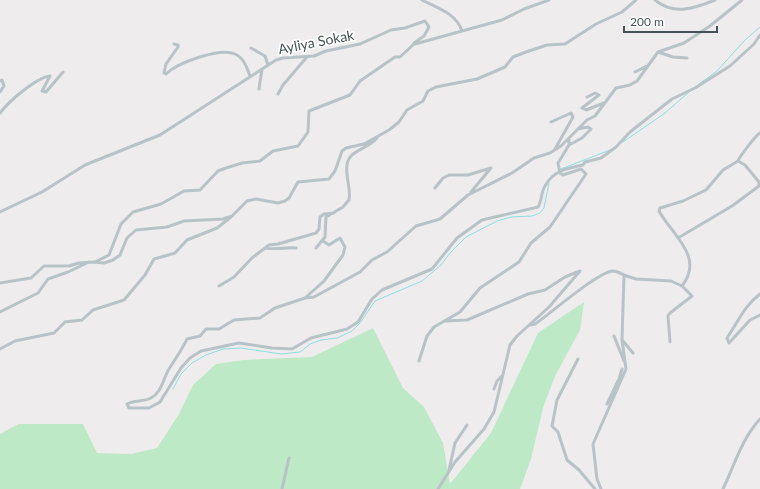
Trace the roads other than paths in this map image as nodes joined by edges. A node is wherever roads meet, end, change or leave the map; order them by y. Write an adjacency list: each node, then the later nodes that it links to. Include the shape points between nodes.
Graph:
1 (422, 0): 7 (street, via 442,8 459,24)
2 (549, 0): 7 (street, via 502,20)
3 (636, 0): 31 (street, via 622,12 596,24 565,44 547,45 526,52 513,57 505,67 477,79 428,91 423,101 407,110 399,122)
4 (655, 0): 5 (street, via 665,8 689,9)
5 (715, 0)
6 (742, 0): 12 (street, via 684,43)
7 (462, 31): 10 (street)
8 (760, 35): 53 (street, via 730,66 672,99 601,158 557,172 544,187 538,207 530,211 486,218 470,227 451,244 432,268 382,290 372,299 358,322 350,327 311,338 292,349 240,343 201,351 181,368 160,402 149,408 129,408 127,404 130,402 152,398 158,392 187,339 200,336 206,329 219,329 234,320 260,318 275,308)
9 (174, 44): 20 (street, via 178,47 166,64 166,74 177,65 227,52 233,53 243,61)
10 (414, 44): 13 (street, Ayliya Sokak, via 427,32 429,27 426,22 421,21 366,42); 47 (street, via 400,57 395,57 360,81 350,95 309,111 308,132 298,146 273,150 260,161 242,163 218,171 200,190 184,192 161,204 133,212 121,224 109,255)
11 (251, 48): 16 (street, via 265,56)
12 (658, 52): 14 (street); 15 (street)
13 (307, 57): 16 (street, Ayliya Sokak, via 284,58); 24 (street)
14 (687, 58)
15 (650, 63): 19 (street); 26 (street, via 634,84 616,88)
16 (268, 65): 17 (street, Ayliya Sokak)
17 (262, 69): 20 (street, Ayliya Sokak); 22 (street)
18 (63, 72): 27 (street, via 46,92 42,91 50,76 46,76 13,99)
19 (635, 72)
20 (250, 76): 38 (street, Ayliya Sokak, via 151,140 85,165 42,192)
21 (0, 80): 23 (street, via 4,86)
22 (258, 89)
23 (0, 92)
24 (278, 94)
25 (587, 97): 26 (street, via 595,93 599,95 582,108 586,110)
26 (606, 102): 29 (street, via 595,116)
27 (0, 113)
28 (551, 122): 34 (street, via 571,113 573,117)
29 (578, 129): 32 (street); 33 (street, via 591,129)
30 (760, 133): 35 (street, via 739,156)
31 (378, 137): 39 (street, via 348,160 349,200); 40 (street, via 364,144 346,148 329,179 301,181 295,185 289,198 278,203 256,199 247,201)
32 (570, 139): 33 (street); 34 (street)
33 (569, 145): 56 (street, via 558,163 560,173 563,175 582,169 586,174 550,227 531,243 519,262 480,288 460,312)
34 (554, 150): 37 (street, via 534,158 512,173)
35 (738, 161): 41 (street, via 723,170 706,190 660,208 659,211); 41 (street, via 745,164 759,182 759,186 732,206)
36 (435, 188): 37 (street, via 449,175 471,175 491,168 476,189)
37 (468, 195): 53 (street, via 440,219 416,226 360,272 314,297)
38 (0, 212)
39 (334, 214): 42 (street, via 326,217); 43 (street, via 324,214 320,217 316,233)
40 (232, 216): 47 (street, via 136,230 126,238 120,256 104,263); 61 (street, via 217,228 187,240 175,253 154,259 145,276 124,300 93,310 82,320 65,322 54,333 15,341)
41 (678, 238): 51 (street, via 688,256 690,269 690,274)
42 (323, 241): 45 (street); 53 (street, via 329,245 340,238 345,247 344,255 324,282)
43 (265, 248): 44 (street); 50 (street, via 234,278)
44 (296, 248)
45 (316, 248)
46 (89, 262): 47 (street); 49 (street, via 69,266 44,266 30,278); 54 (street, via 48,279 38,293)
47 (94, 262)
48 (624, 275): 51 (street, via 636,279 665,280); 57 (street, via 611,271 599,276 557,309); 59 (street)
49 (0, 283)
50 (219, 286)
51 (682, 286): 60 (street, via 692,296 668,316)
52 (760, 294): 55 (street, via 745,309 727,338 729,343 750,320)
53 (305, 298)
54 (0, 312)
55 (760, 316)
56 (445, 321): 57 (street, via 467,320 528,294 545,290 580,271); 64 (street, via 434,327 428,336)
57 (531, 325): 67 (street, via 510,345)
58 (614, 336): 65 (street)
59 (622, 340): 62 (street); 65 (street)
60 (670, 342)
61 (0, 349)
62 (633, 353)
63 (578, 359): 77 (street, via 557,400 552,426 558,432 566,460 579,470)
64 (419, 361)
65 (626, 364): 68 (street)
66 (622, 369): 68 (street, via 619,379)
67 (502, 376): 69 (street); 74 (street, via 494,412 484,429)
68 (621, 380): 70 (street, via 618,381); 78 (street, via 593,444)
69 (494, 389)
70 (607, 404)
71 (760, 419): 79 (street, via 739,448)
72 (467, 425): 74 (street, via 455,443)
73 (289, 458): 75 (street)
74 (449, 472): 76 (street)
75 (282, 489)
76 (438, 489)
77 (595, 489)
78 (600, 489)
79 (722, 489)

